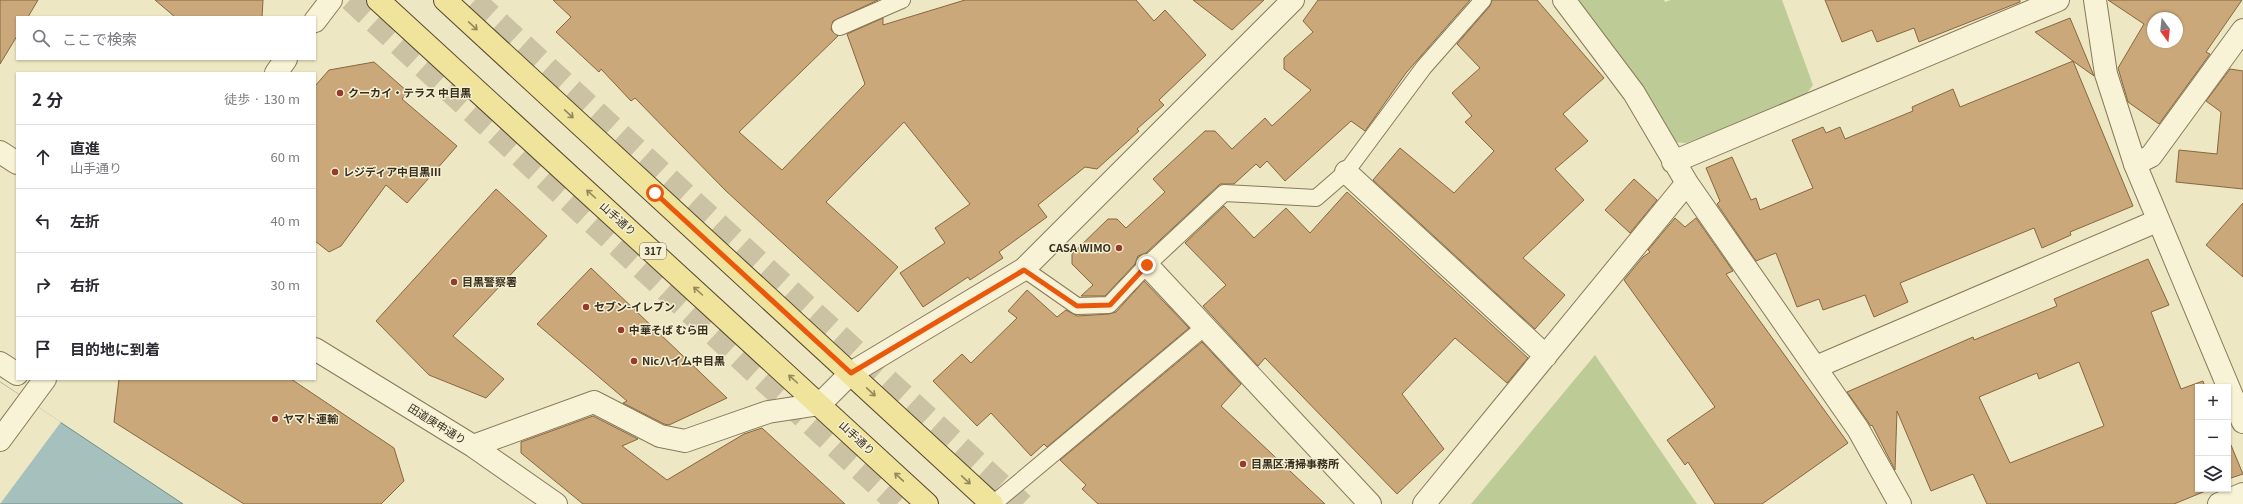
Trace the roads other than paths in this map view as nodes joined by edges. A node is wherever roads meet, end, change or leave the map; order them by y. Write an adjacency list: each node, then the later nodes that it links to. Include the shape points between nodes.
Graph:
1 (330, 0): 10 (street)
2 (378, 0): 32 (main road, 山手通り / 317, one-way to 2)
3 (445, 0): 30 (main road, one-way to 30)
4 (902, 0): 11 (lane)
5 (1293, 0): 23 (street)
6 (1483, 0): 19 (lane, via 1424,67)
7 (1564, 0): 17 (street, via 1634,93)
8 (2058, 0): 17 (street)
9 (2095, 0): 18 (street, via 2106,74)
10 (316, 20)
11 (840, 27)
12 (2243, 30): 18 (street, via 2151,156)
13 (285, 60): 14 (street)
14 (277, 72)
15 (0, 152): 16 (street)
16 (16, 162)
17 (1673, 162): 20 (street)
18 (2135, 164): 21 (street)
19 (1346, 172): 22 (lane, via 1316,198 1224,193); 26 (street)
20 (1687, 183): 26 (street); 28 (street)
21 (2157, 221): 28 (street); 33 (street)
22 (1147, 265): 23 (lane, via 1110,305 1077,306); 24 (street)
23 (1024, 270): 30 (street)
24 (1206, 326): 39 (lane); 40 (street)
25 (316, 350): 35 (street, 田道庚申通り)
26 (1546, 356): 41 (street)
27 (0, 363): 29 (street)
28 (1816, 367): 42 (street, via 1858,429)
29 (16, 373)
30 (851, 373): 32 (street); 39 (main road, one-way to 39)
31 (35, 386): 34 (street)
32 (820, 404): 35 (street, via 768,412 685,441 660,436 594,402); 38 (main road, 山手通り / 317, one-way to 32)
33 (2243, 422)
34 (0, 440)
35 (473, 446): 37 (street, 田道庚申通り)
36 (2243, 494): 43 (street)
37 (556, 504)
38 (927, 504)
39 (993, 504)
40 (1370, 504)
41 (1424, 504)
42 (1900, 504)
43 (2219, 504)

